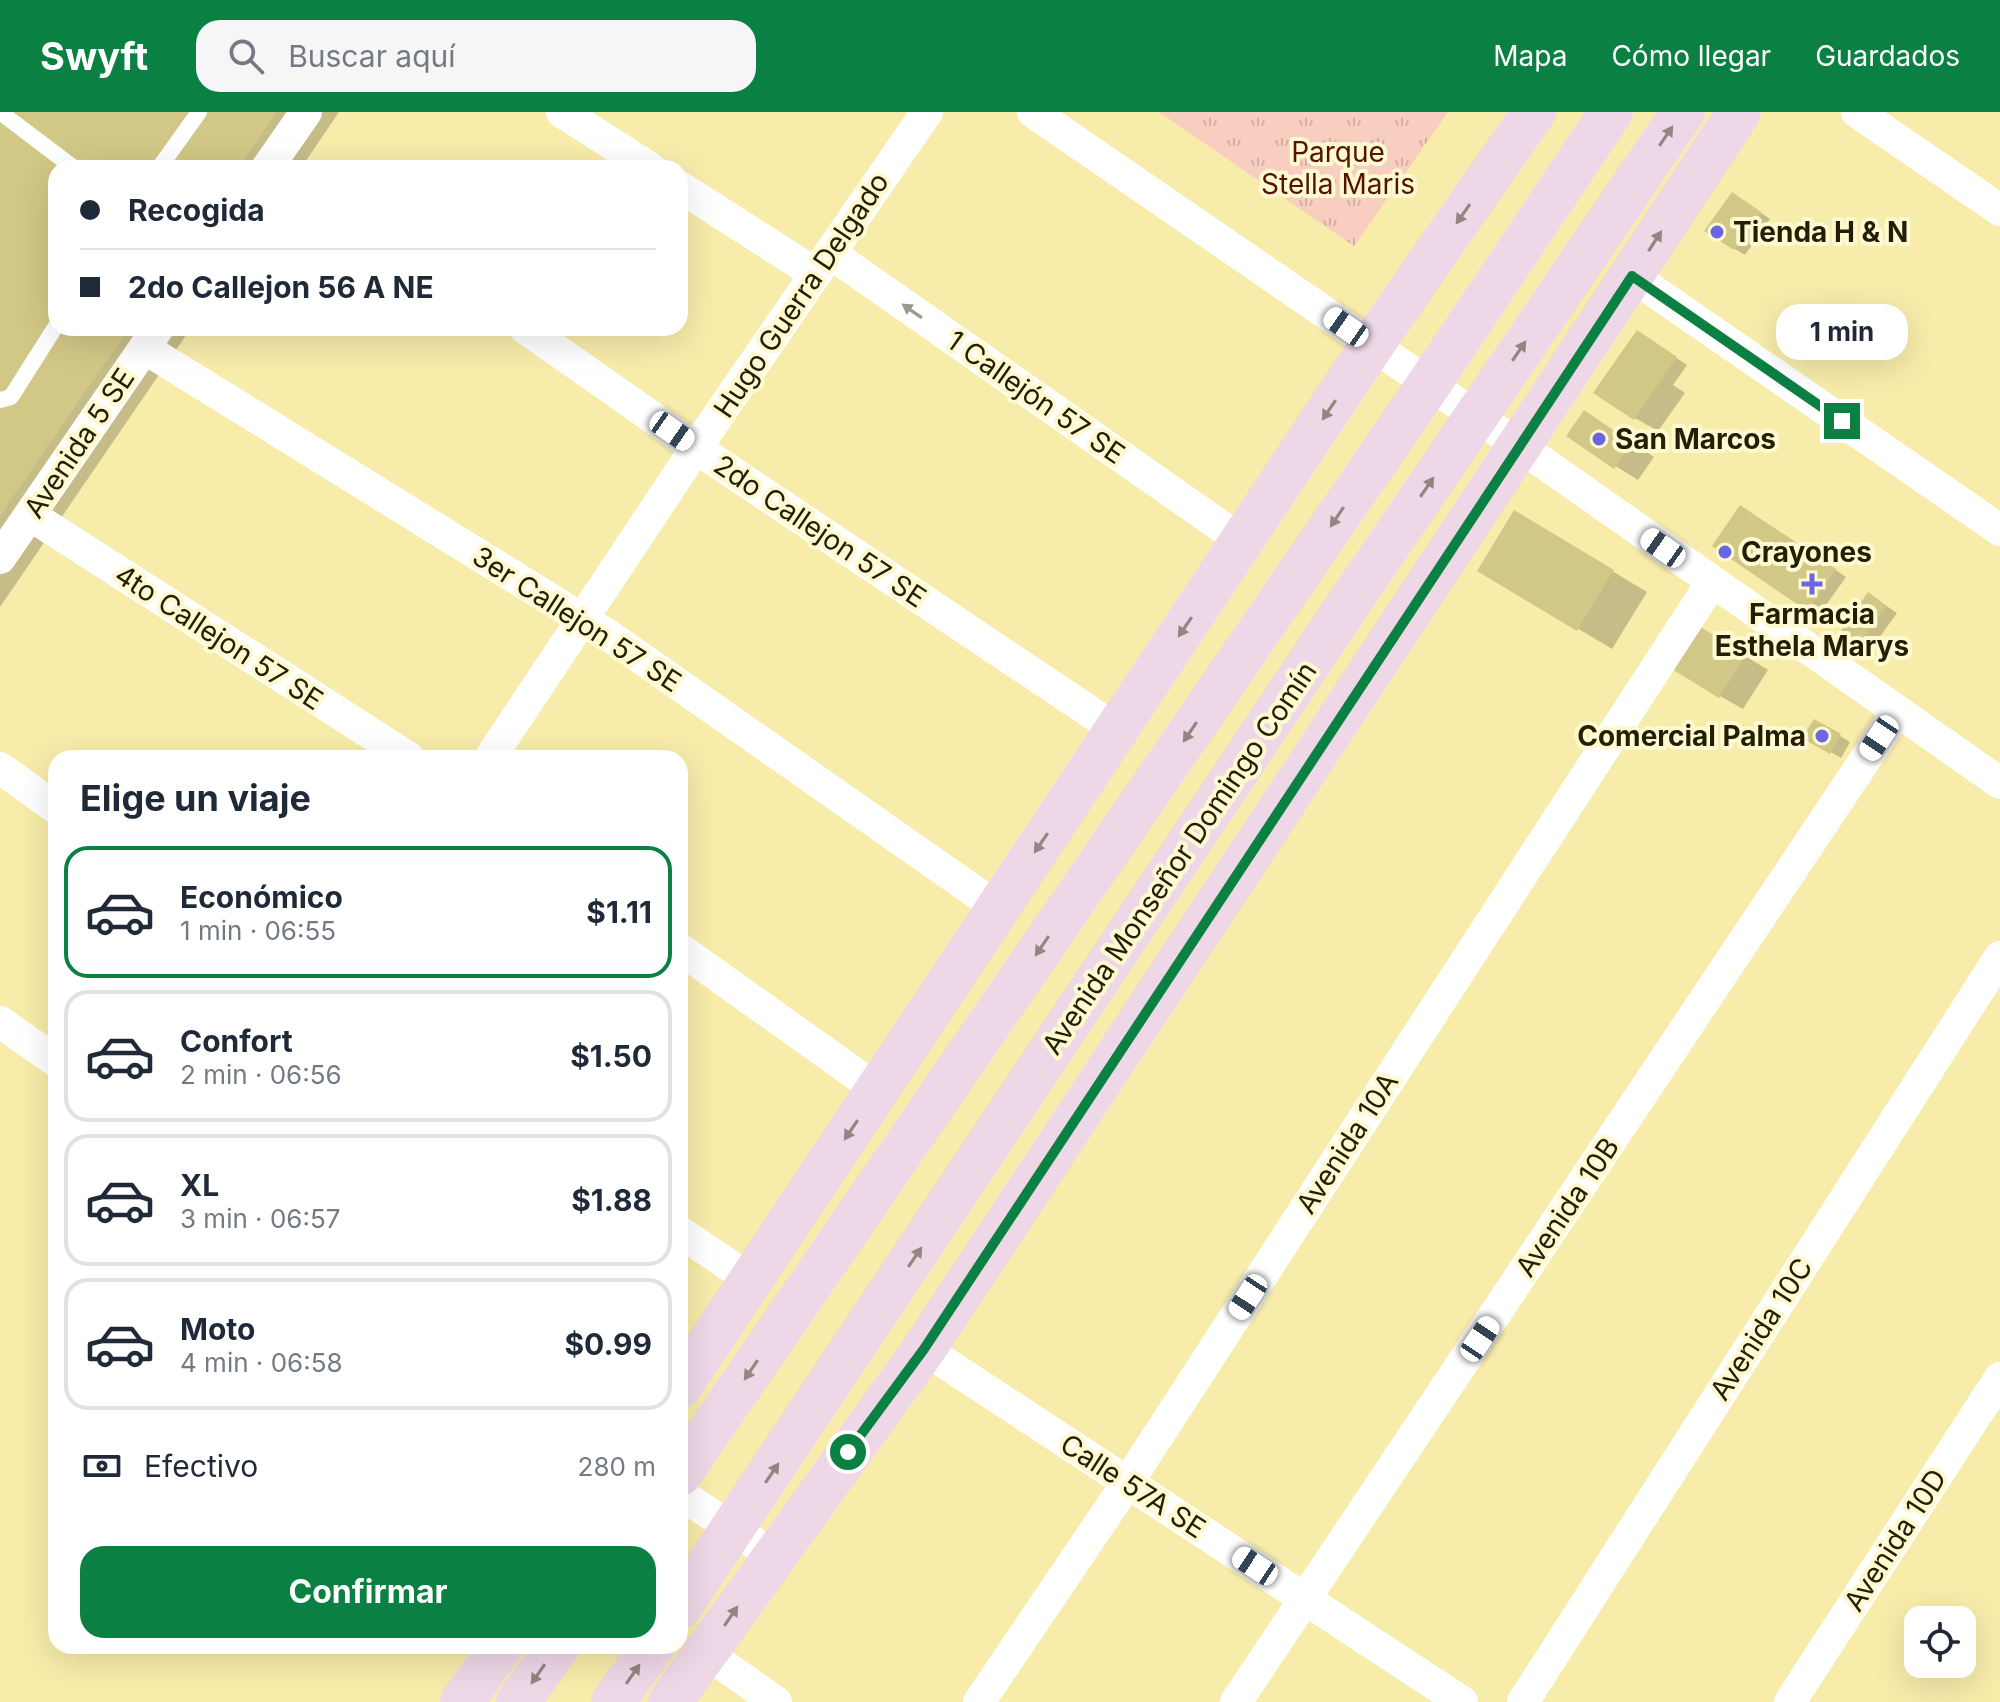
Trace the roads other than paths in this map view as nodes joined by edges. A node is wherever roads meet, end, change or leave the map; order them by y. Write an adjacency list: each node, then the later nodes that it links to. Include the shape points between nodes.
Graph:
1 (0, 112): 12 (lane)
2 (199, 112): 13 (lane)
3 (306, 112): 14 (street)
4 (562, 112): 15 (street)
5 (927, 112): 18 (street, Hugo Guerra Delgado)
6 (1033, 112): 23 (street)
7 (1534, 112): 23 (main road, one-way to 23)
8 (1611, 112): 24 (main road)
9 (1683, 112): 26 (main road, Avenida Monseñor Domingo Comín, one-way to 9)
10 (1739, 112): 19 (main road, Avenida Monseñor Domingo Comín, one-way to 10)
11 (1857, 112): 17 (street)
12 (63, 160)
13 (165, 160)
14 (282, 160)
15 (637, 160)
16 (688, 191): 18 (street, 1 Callejón 57 SE)
17 (2000, 210)
18 (823, 263): 28 (street, Hugo Guerra Delgado); 31 (street, 1 Callejón 57 SE, one-way to 18)
19 (1632, 276): 27 (main road, Avenida Monseñor Domingo Comín); 30 (street)
20 (50, 336): 25 (lane, via 11,397)
21 (536, 336): 28 (street, 2do Callejon 57 SE)
22 (151, 338): 29 (street, Avenida 5 SE); 34 (street, 3er Callejon 57 SE)
23 (1372, 345): 24 (street); 31 (main road, one-way to 31)
24 (1429, 384): 26 (street); 53 (main road, one-way to 53)
25 (0, 400)
26 (1475, 415): 27 (street); 56 (main road, Avenida Monseñor Domingo Comín, one-way to 26)
27 (1518, 445): 33 (street); 50 (main road, Avenida Monseñor Domingo Comín)
28 (696, 448): 34 (street, Hugo Guerra Delgado); 36 (street, 2do Callejon 57 SE)
29 (30, 515): 32 (street, Avenida 5 SE); 37 (street, 4to Callejon 57 SE)
30 (1999, 528)
31 (1242, 541): 36 (main road, one-way to 36)
32 (0, 558)
33 (1712, 582): 35 (street); 54 (street, Avenida 10A)
34 (582, 619): 38 (street, Hugo Guerra Delgado); 42 (street, 3er Callejon 57 SE)
35 (1897, 712): 40 (street); 59 (street, Avenida 10B)
36 (1117, 730): 42 (main road, one-way to 42)
37 (397, 750)
38 (495, 750)
39 (0, 768): 41 (street)
40 (2000, 783)
41 (48, 802)
42 (998, 908): 47 (main road)
43 (688, 955): 47 (street)
44 (2000, 957): 72 (street, Avenida 10C)
45 (0, 1022): 46 (street)
46 (48, 1055)
47 (878, 1090): 49 (main road, one-way to 49)
48 (688, 1237): 49 (street)
49 (751, 1280): 51 (main road)
50 (924, 1349): 54 (street, Calle 57A SE); 57 (main road, Avenida Monseñor Domingo Comín)
51 (688, 1375)
52 (2000, 1378): 73 (street, Avenida 10D)
53 (688, 1462)
54 (1128, 1482): 59 (street, Calle 57A SE); 69 (street, Avenida 10A)
55 (688, 1499): 56 (street)
56 (734, 1530): 57 (street); 58 (main road, Avenida Monseñor Domingo Comín)
57 (773, 1555): 60 (main road, Avenida Monseñor Domingo Comín, one-way to 57)
58 (688, 1596)
59 (1306, 1600): 70 (street, Avenida 10B); 71 (street, Calle 57A SE)
60 (706, 1653): 67 (main road, Avenida Monseñor Domingo Comín); 68 (street)
61 (495, 1654): 64 (main road)
62 (552, 1654): 65 (main road, one-way to 65)
63 (647, 1654): 66 (main road, one-way to 63)
64 (462, 1702)
65 (518, 1702)
66 (613, 1702)
67 (670, 1702)
68 (776, 1702)
69 (979, 1702)
70 (1236, 1702)
71 (1462, 1702)
72 (1523, 1702)
73 (1790, 1702)

